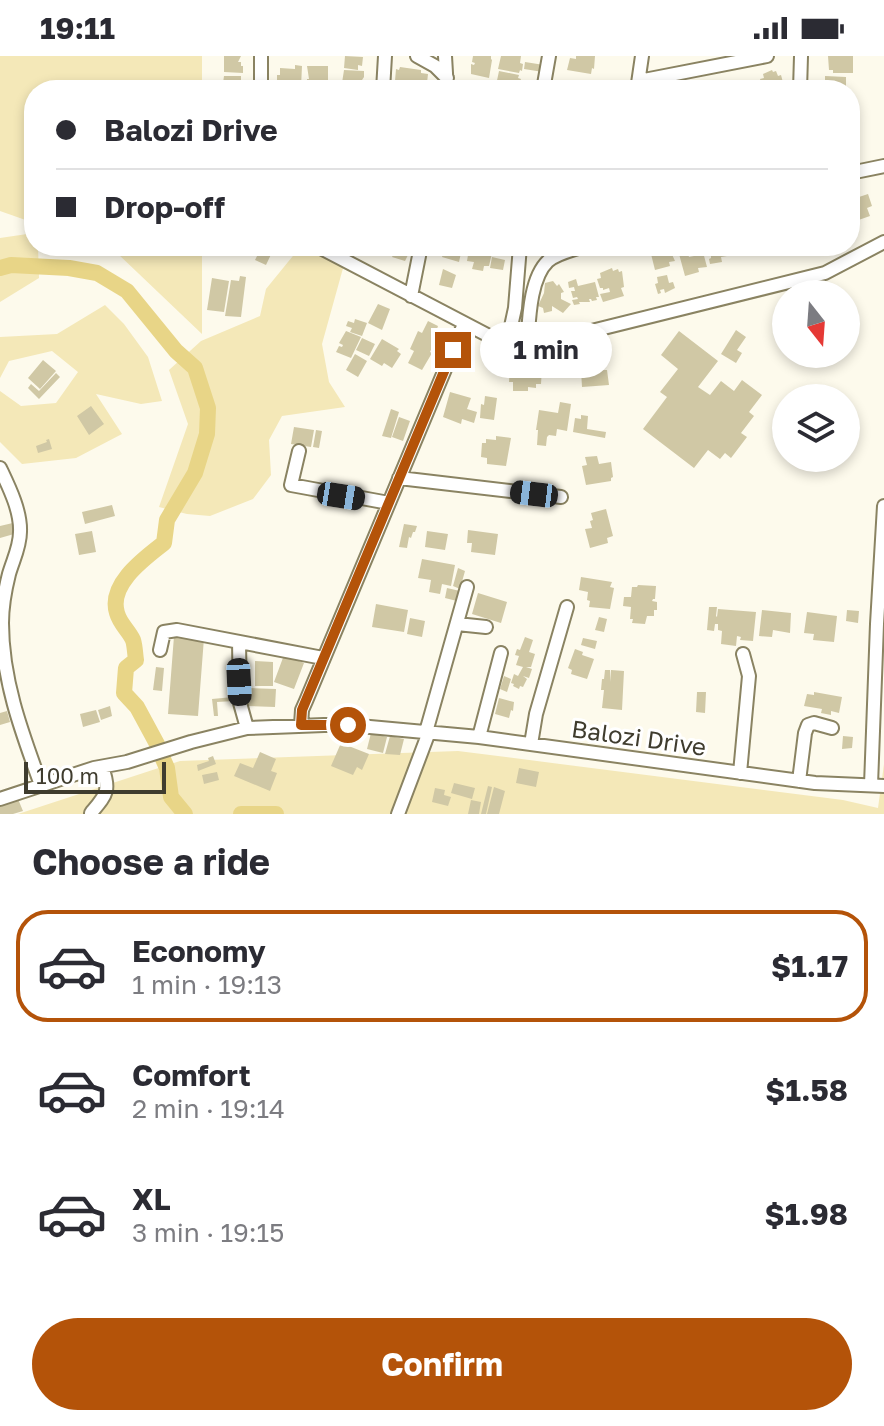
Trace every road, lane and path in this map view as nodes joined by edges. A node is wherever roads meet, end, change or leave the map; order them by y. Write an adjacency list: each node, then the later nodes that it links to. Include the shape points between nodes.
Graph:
1 (261, 56): 9 (street)
2 (385, 56): 10 (street)
3 (417, 56): 11 (street, via 435,66)
4 (445, 56): 12 (street)
5 (549, 56): 13 (street)
6 (642, 56): 14 (street)
7 (767, 56): 15 (street)
8 (801, 56): 16 (street)
9 (261, 80)
10 (384, 80)
11 (444, 80)
12 (447, 80)
13 (545, 80)
14 (639, 80)
15 (664, 80)
16 (800, 80)
17 (884, 166): 18 (street)
18 (860, 171)
19 (884, 242): 20 (street)
20 (860, 255)
21 (336, 256): 26 (street)
22 (419, 256): 26 (street)
23 (519, 256): 28 (street)
24 (559, 256): 29 (street, via 542,269 532,295)
25 (857, 256): 29 (street, via 825,273)
26 (411, 296): 27 (street)
27 (464, 324): 28 (street); 32 (street)
28 (507, 345): 29 (street)
29 (527, 347)
30 (299, 451): 34 (street, via 291,485)
31 (0, 468): 38 (street, via 20,524)
32 (399, 478): 33 (street); 34 (street)
33 (561, 497)
34 (389, 503): 45 (street)
35 (884, 506): 56 (street, Balozi Drive, via 874,694)
36 (467, 587): 39 (street)
37 (567, 607): 51 (street)
38 (1, 620): 55 (street, via 13,704)
39 (457, 624): 40 (street); 49 (street)
40 (486, 627)
41 (239, 642): 42 (street, via 167,630); 45 (street); 47 (street, via 240,703)
42 (160, 650)
43 (501, 653): 50 (street)
44 (743, 654): 53 (street, via 749,676)
45 (323, 658): 46 (street)
46 (301, 725): 47 (street, Balozi Drive); 49 (street, Balozi Drive)
47 (247, 728): 52 (street, Balozi Drive)
48 (832, 728): 54 (street, via 808,725)
49 (427, 732): 50 (street, Balozi Drive); 59 (street)
50 (479, 737): 51 (street, Balozi Drive)
51 (531, 744): 53 (street, Balozi Drive)
52 (102, 767): 55 (street, Balozi Drive); 58 (street, via 107,791)
53 (740, 773): 54 (street, Balozi Drive)
54 (799, 781): 56 (street, Balozi Drive)
55 (41, 785): 57 (street, Balozi Drive)
56 (878, 785)
57 (0, 799)
58 (91, 813)
59 (398, 814)

